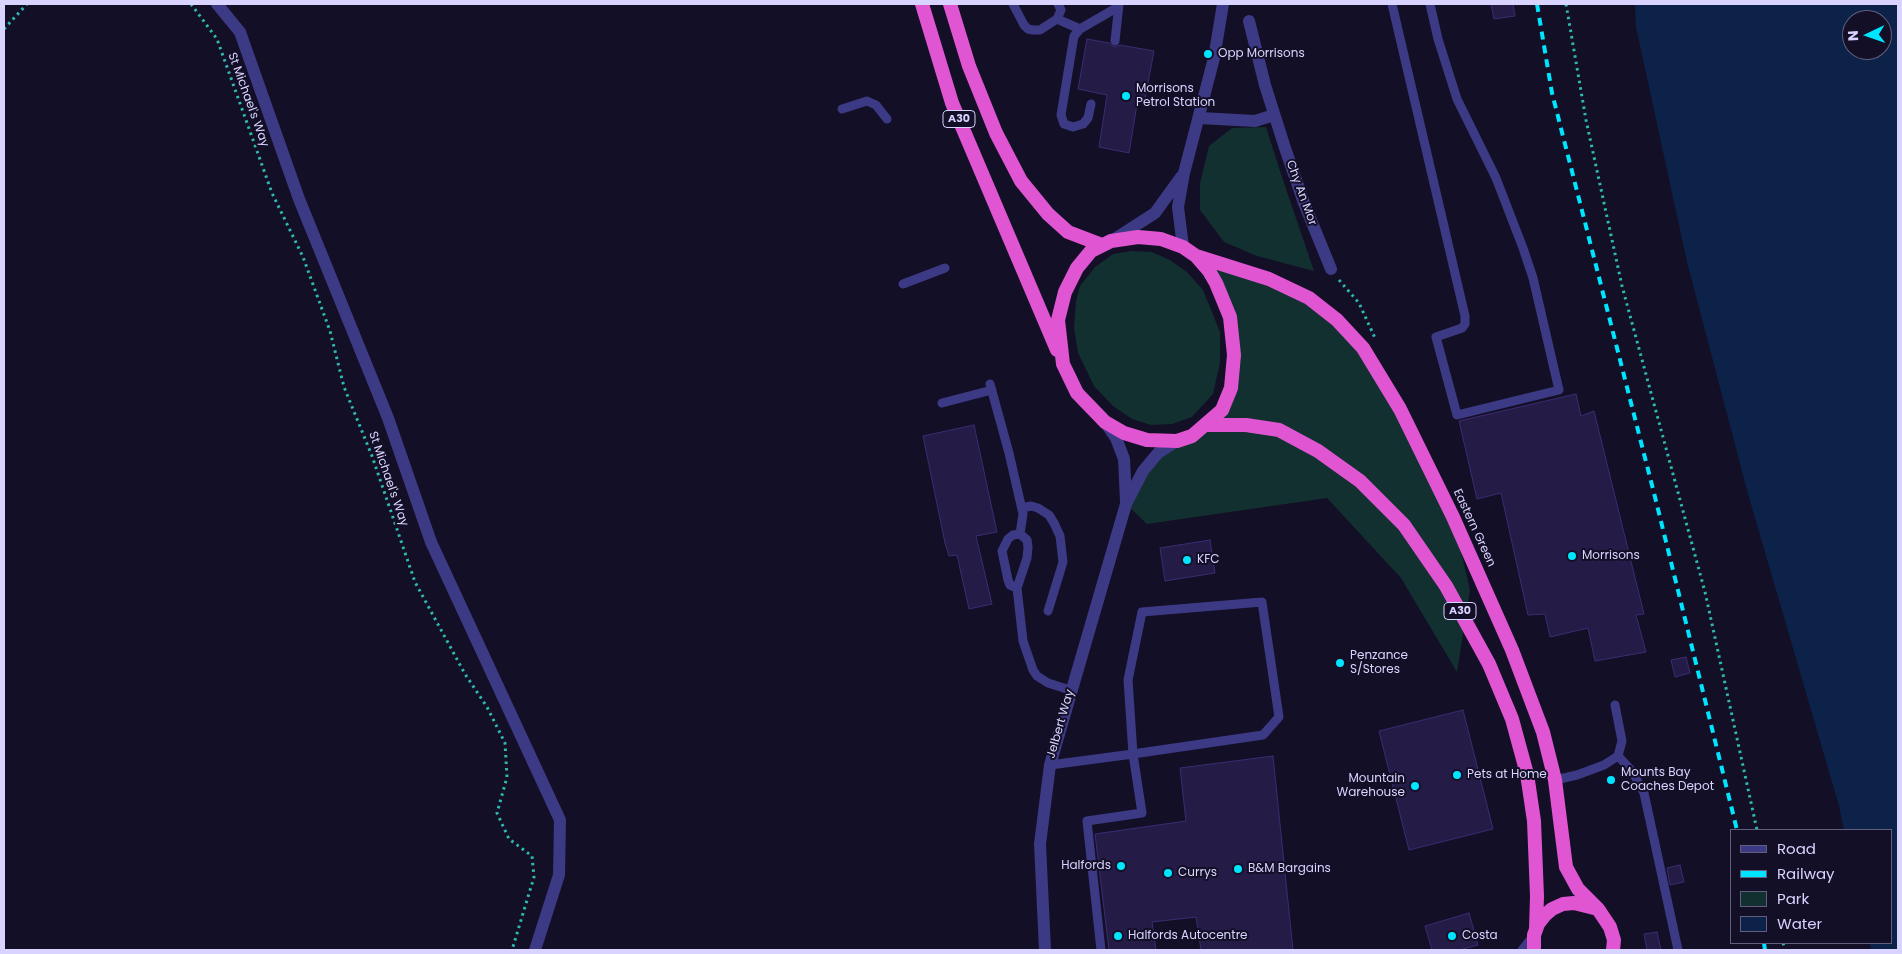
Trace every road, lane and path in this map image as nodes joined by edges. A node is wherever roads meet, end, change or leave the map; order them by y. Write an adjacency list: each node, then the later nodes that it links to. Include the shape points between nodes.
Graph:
1 (27, 4): 16 (path)
2 (191, 4): 51 (path, St Michael's Way, via 217,39 272,193 303,257 330,331 344,387 415,582 505,743 507,777 497,814 509,839 532,856 534,877)
3 (217, 4): 52 (street, via 240,32 299,198 388,418 431,542 560,820 559,875)
4 (922, 4): 31 (highway, A30, via 952,103)
5 (950, 4): 24 (highway, A30, via 969,66 996,133 1021,181 1048,214 1068,232)
6 (1013, 4): 13 (lane, via 1028,29 1040,30)
7 (1058, 4): 13 (lane, via 1061,10)
8 (1223, 4): 21 (street)
9 (1392, 4): 10 (lane, via 1465,316 1462,328 1436,337 1457,415 1559,390 1533,278 1496,178 1457,99)
10 (1430, 4)
11 (1566, 4): 47 (path, via 1586,120 1622,286 1705,592)
12 (1118, 6): 15 (lane); 17 (lane)
13 (1058, 19): 15 (lane)
14 (1248, 21): 20 (street, Chy An Mor)
15 (1080, 29): 18 (lane, via 1074,36 1062,115 1064,124 1073,127 1083,124)
16 (4, 30)
17 (1115, 42)
18 (1091, 104)
19 (842, 110): 22 (lane, via 867,101 876,105)
20 (1274, 115): 21 (street, via 1254,120); 28 (street, Chy An Mor)
21 (1200, 118): 23 (street)
22 (887, 119)
23 (1184, 173): 24 (street, via 1154,213); 25 (street, via 1178,207)
24 (1107, 243): 25 (highway, via 1138,238 1161,239); 31 (highway, via 1090,250 1065,292 1058,320)
25 (1183, 247): 26 (highway)
26 (1196, 256): 30 (highway, Eastern Green / A30, via 1269,279 1309,298 1337,320); 34 (highway, via 1216,283 1230,317 1234,355 1231,388 1222,410)
27 (945, 268): 29 (lane)
28 (1331, 269): 30 (path, via 1359,303 1375,338)
29 (903, 284)
30 (1363, 348): 46 (highway, Eastern Green / A30, via 1400,409 1477,570 1543,732)
31 (1063, 364): 33 (highway, via 1077,393)
32 (942, 403): 37 (lane, via 991,387)
33 (1104, 422): 35 (highway, via 1124,434 1146,440); 36 (street, Jelbert Way, via 1116,438 1124,459)
34 (1207, 425): 35 (highway, via 1192,436); 49 (highway, A30, via 1246,425 1279,430 1318,451 1360,481 1404,525 1446,586 1489,664 1512,719 1527,774 1534,821)
35 (1177, 441): 36 (street, Jelbert Way, via 1158,454 1143,471)
36 (1126, 504): 41 (street, Jelbert Way)
37 (1022, 508): 38 (lane); 40 (lane, via 1031,506 1049,515 1060,536 1063,562)
38 (1020, 534): 39 (lane, via 1027,540 1028,554); 39 (lane, via 1008,539 1002,550 1008,580)
39 (1017, 588): 41 (lane, via 1022,641 1032,670 1048,683)
40 (1048, 611)
41 (1070, 690): 45 (street, Jelbert Way)
42 (1616, 705): 44 (lane, via 1622,741)
43 (1133, 754): 43 (lane, via 1128,680 1142,612 1262,602 1279,716 1269,729 1263,735); 45 (lane); 54 (lane, via 1142,812 1087,821)
44 (1618, 756): 46 (lane, via 1577,776); 57 (lane, via 1632,771 1644,793)
45 (1050, 765): 53 (street, Jelbert Way, via 1040,844)
46 (1555, 780): 48 (highway, Eastern Green / A30, via 1566,867 1578,889)
47 (1757, 829)
48 (1598, 909): 49 (highway, via 1574,903 1563,904 1545,915); 50 (highway, Eastern Green, via 1610,927)
49 (1535, 932): 55 (lane); 56 (highway)
50 (1615, 947)
51 (512, 950)
52 (535, 950)
53 (1045, 950)
54 (1101, 950)
55 (1522, 950)
56 (1534, 950)
57 (1678, 950)

